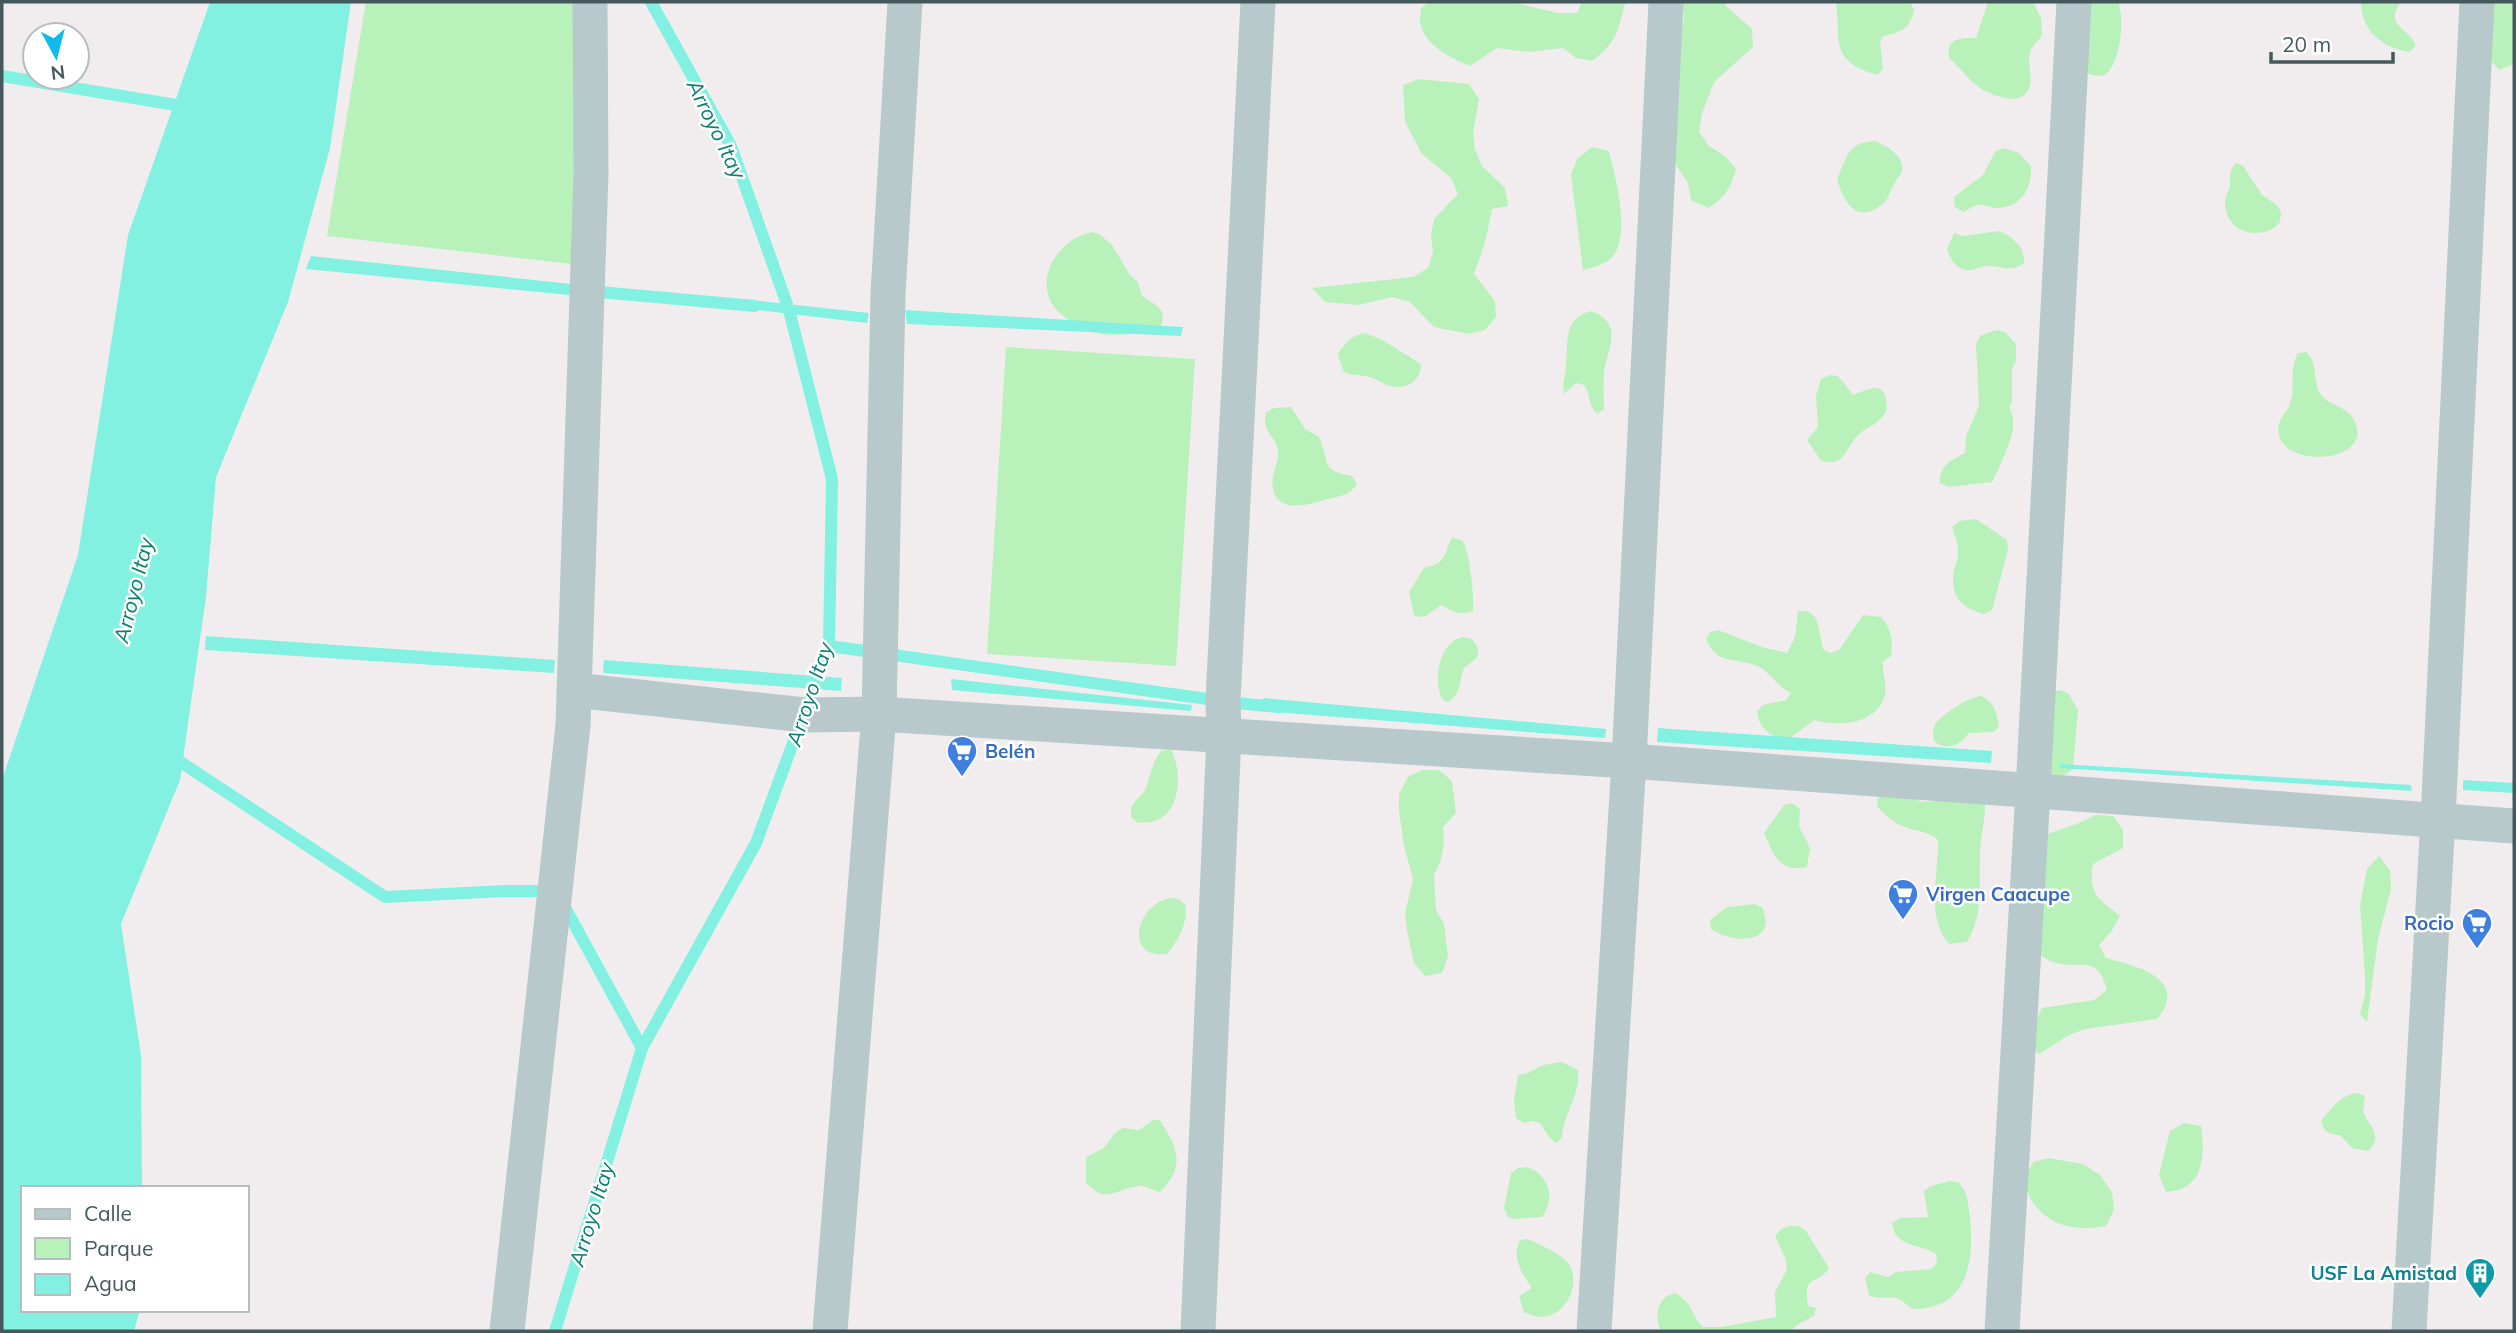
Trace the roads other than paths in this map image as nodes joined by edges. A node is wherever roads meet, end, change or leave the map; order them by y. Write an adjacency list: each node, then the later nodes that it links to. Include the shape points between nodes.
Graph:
1 (590, 2): 7 (street, via 588,314)
2 (905, 2): 8 (street, via 888,294)
3 (1258, 2): 9 (street)
4 (1666, 2): 10 (street)
5 (2074, 2): 11 (street)
6 (2477, 2): 12 (street)
7 (574, 690): 8 (street, via 805,715); 14 (street)
8 (878, 714): 9 (street); 15 (street)
9 (1224, 735): 10 (street); 16 (street)
10 (1629, 761): 11 (street); 17 (street)
11 (2033, 791): 12 (street); 18 (street)
12 (2438, 819): 13 (street); 19 (street)
13 (2514, 826)
14 (508, 1331)
15 (830, 1331)
16 (1198, 1331)
17 (1594, 1331)
18 (2001, 1331)
19 (2409, 1331)

